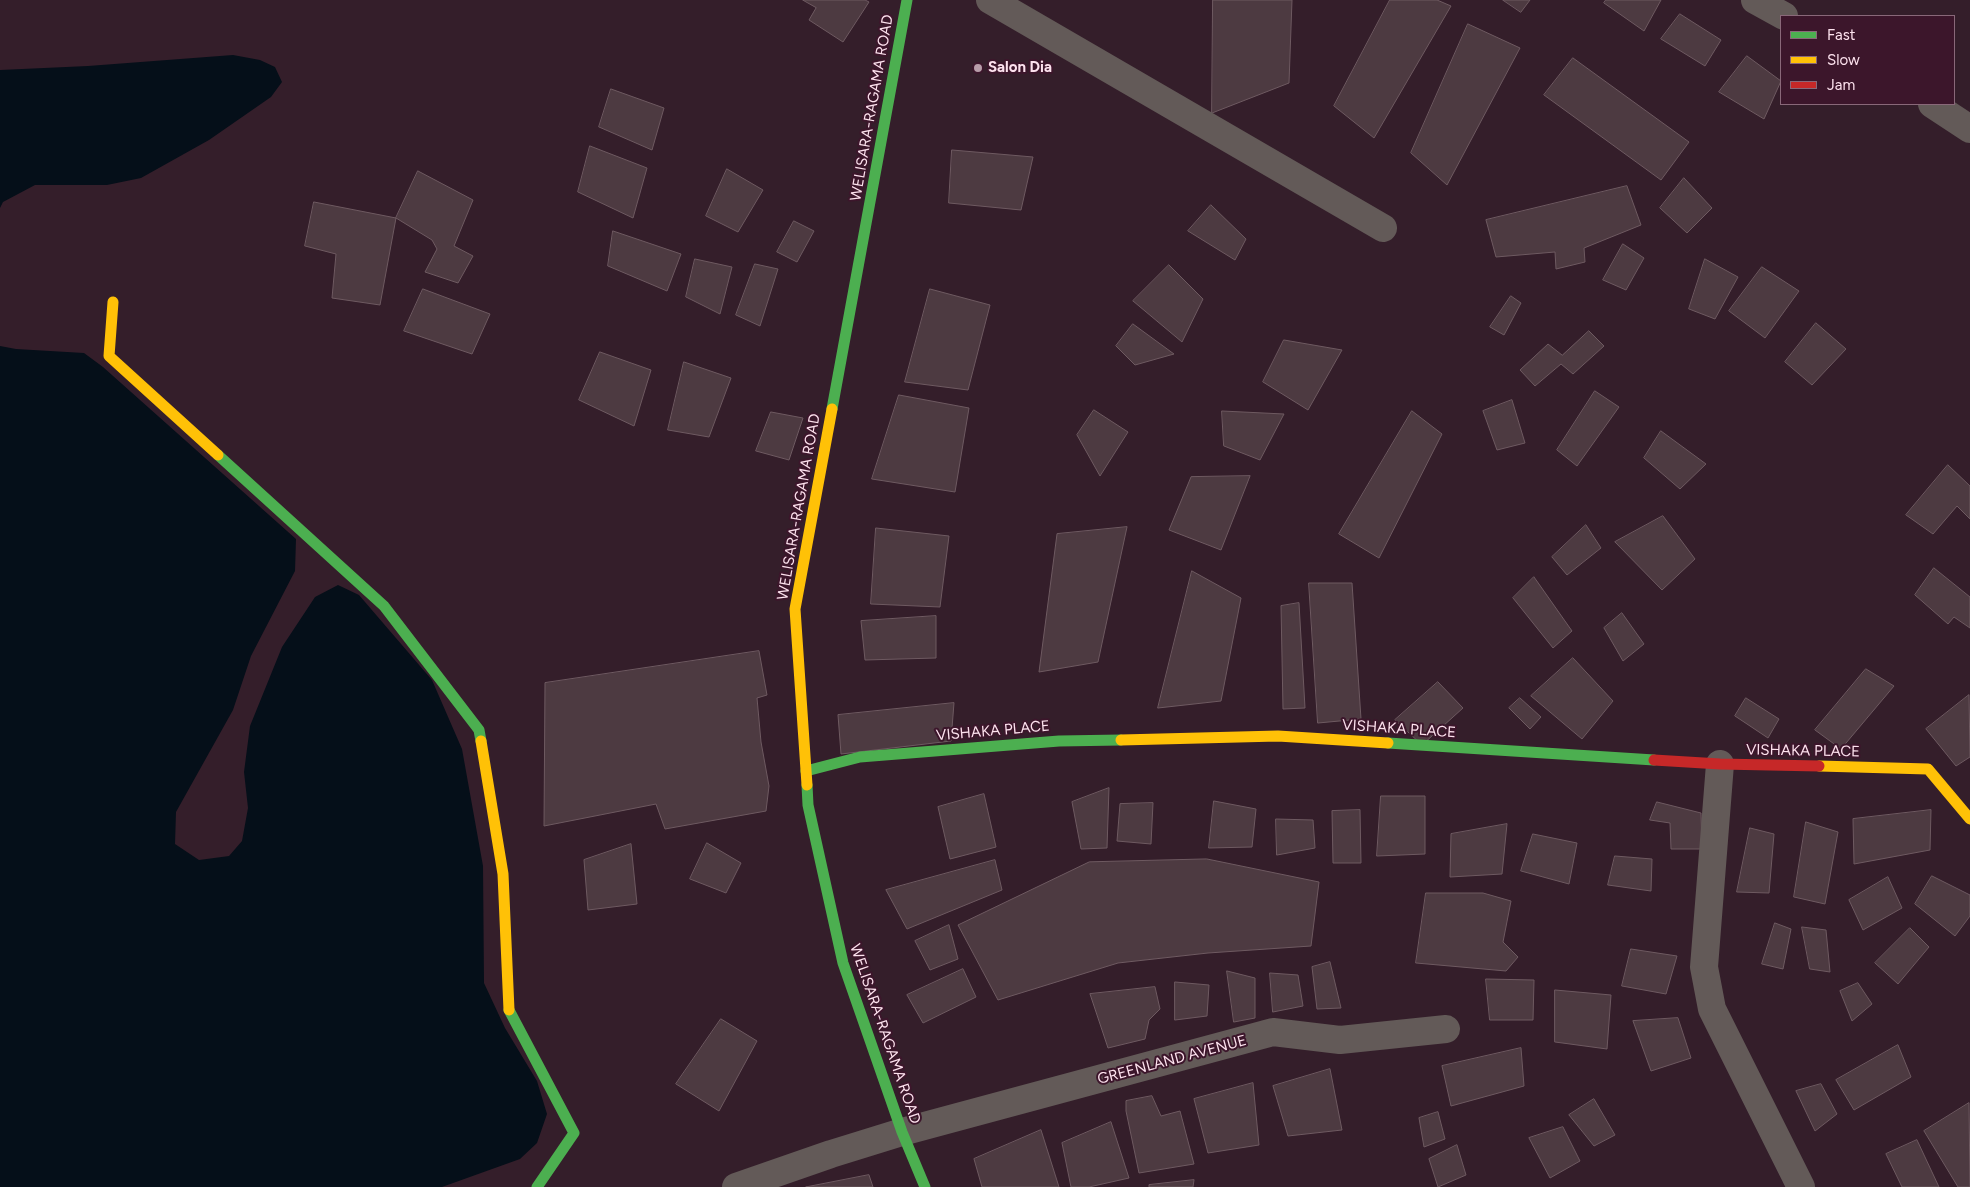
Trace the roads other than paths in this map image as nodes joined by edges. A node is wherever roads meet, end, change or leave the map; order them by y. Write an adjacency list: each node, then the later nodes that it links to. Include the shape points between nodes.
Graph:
1 (907, 0): 10 (street, WELISARA-RAGAMA ROAD, via 796,609)
2 (990, 0): 7 (street)
3 (1755, 0): 4 (street)
4 (1782, 15)
5 (1934, 105): 6 (street)
6 (1970, 129)
7 (1383, 228)
8 (113, 302): 14 (street, via 109,356 384,606 479,730 503,874 509,1010 574,1133)
9 (1720, 764): 10 (street, VISHAKA PLACE, via 1278,736 1059,741 860,757); 11 (street, VISHAKA PLACE, via 1928,769); 17 (street, via 1704,967 1712,1009)
10 (806, 771): 13 (street, WELISARA-RAGAMA ROAD, via 808,805 843,963)
11 (1970, 819)
12 (1446, 1029): 13 (street, GREENLAND AVENUE, via 1340,1040 1273,1032)
13 (902, 1132): 15 (street, GREENLAND AVENUE); 16 (street, WELISARA-RAGAMA ROAD)
14 (537, 1187)
15 (736, 1187)
16 (925, 1187)
17 (1801, 1187)

